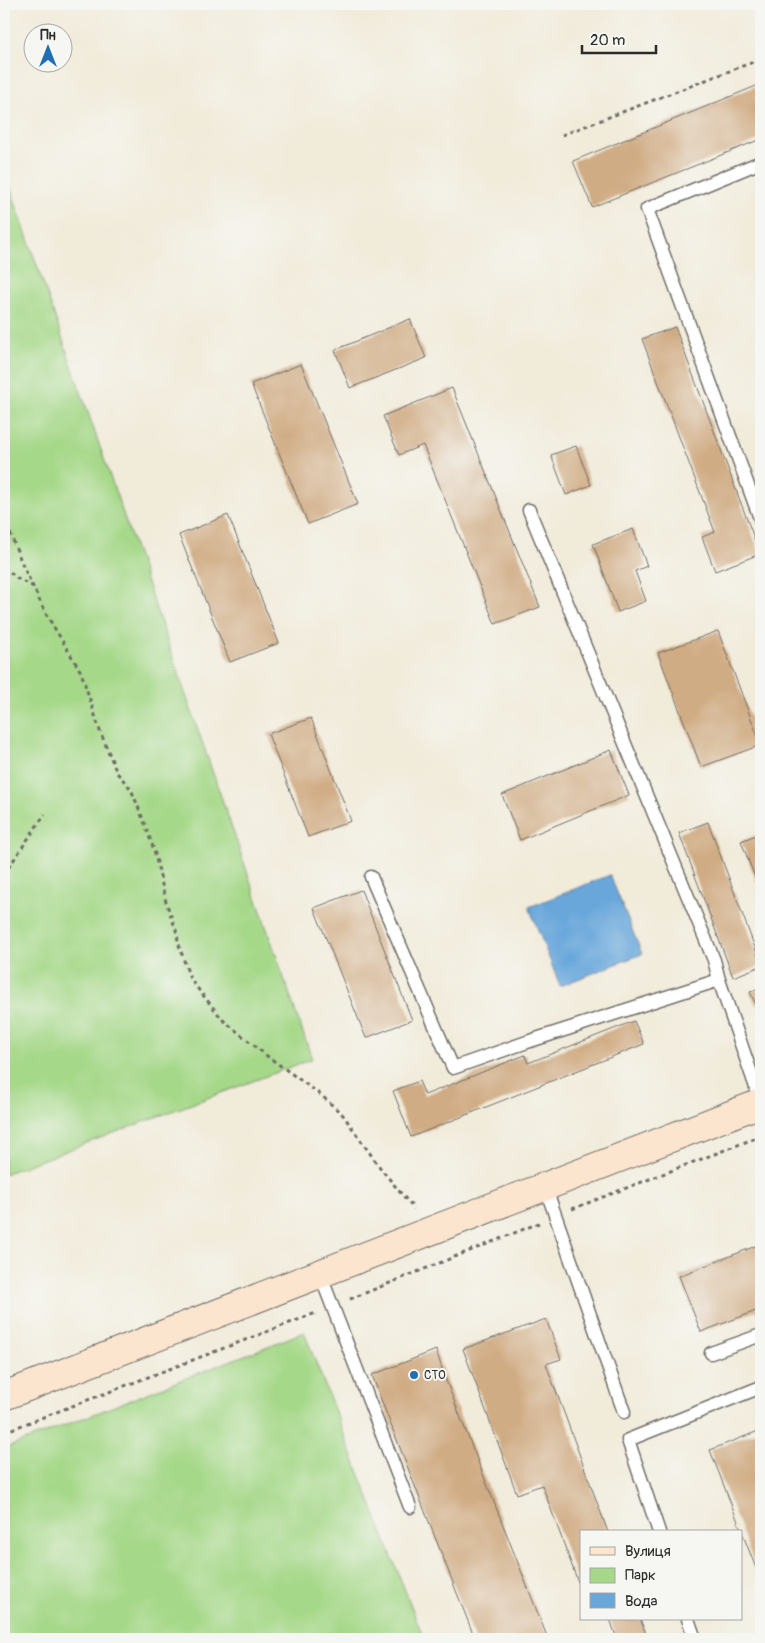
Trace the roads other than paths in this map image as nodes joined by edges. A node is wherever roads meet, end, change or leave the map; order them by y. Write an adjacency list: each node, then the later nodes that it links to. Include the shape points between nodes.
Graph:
1 (761, 162): 3 (lane, via 647,209)
2 (529, 510): 5 (lane, via 714,960)
3 (761, 522)
4 (371, 877): 5 (lane, via 453,1068)
5 (719, 980): 6 (lane)
6 (761, 1102): 7 (main road)
7 (545, 1186): 8 (main road); 13 (lane)
8 (320, 1274): 12 (main road); 14 (lane)
9 (761, 1334): 10 (lane)
10 (711, 1353)
11 (761, 1387): 15 (lane, via 628,1440)
12 (4, 1396)
13 (624, 1412)
14 (410, 1507)
15 (658, 1530)
16 (688, 1620): 17 (lane)
17 (695, 1639)

